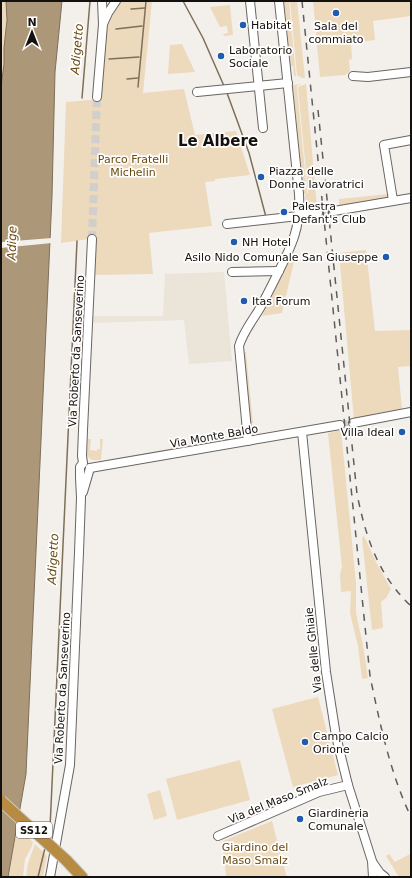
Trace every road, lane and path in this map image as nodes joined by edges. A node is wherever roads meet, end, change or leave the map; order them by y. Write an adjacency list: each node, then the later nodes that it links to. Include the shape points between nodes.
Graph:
1 (102, 1): 6 (street)
2 (110, 1): 3 (street)
3 (115, 1): 6 (street)
4 (250, 1): 10 (street)
5 (279, 1): 9 (street)
6 (103, 24): 12 (street)
7 (411, 72): 8 (street)
8 (354, 76)
9 (288, 83): 10 (street); 19 (street)
10 (258, 86): 11 (street); 13 (street)
11 (196, 92)
12 (97, 97)
13 (263, 128)
14 (411, 140): 16 (street, via 384,145)
15 (411, 198): 16 (street)
16 (393, 200): 17 (street)
17 (334, 211)
18 (318, 213): 19 (street)
19 (299, 215): 20 (street); 22 (street, via 293,241)
20 (226, 224)
21 (92, 239): 29 (street, Via Roberto da Sanseverino, via 82,456)
22 (278, 271): 23 (street); 28 (street, via 239,346)
23 (232, 272)
24 (411, 412): 25 (street)
25 (353, 423)
26 (340, 425): 27 (street, Via Monte Baldo)
27 (302, 432): 28 (street, Via Monte Baldo); 30 (street, Via delle Ghiaie, via 326,672 336,736)
28 (248, 441): 29 (street, Via Monte Baldo)
29 (86, 468): 36 (street, Via Roberto da Sanseverino, via 81,498 70,765)
30 (348, 785): 33 (street, Via del Maso Smalz, via 320,792); 34 (street, Via delle Ghiaie)
31 (1, 801): 35 (highway, SS12, bridge)
32 (1, 808): 35 (highway, SS12)
33 (218, 836)
34 (372, 860): 39 (street, Via delle Ghiaie); 40 (street, Via delle Ghiaie)
35 (69, 867): 37 (highway, SS12); 38 (highway, via 84,872)
36 (50, 877)
37 (82, 877)
38 (89, 877)
39 (373, 877)
40 (385, 877)

